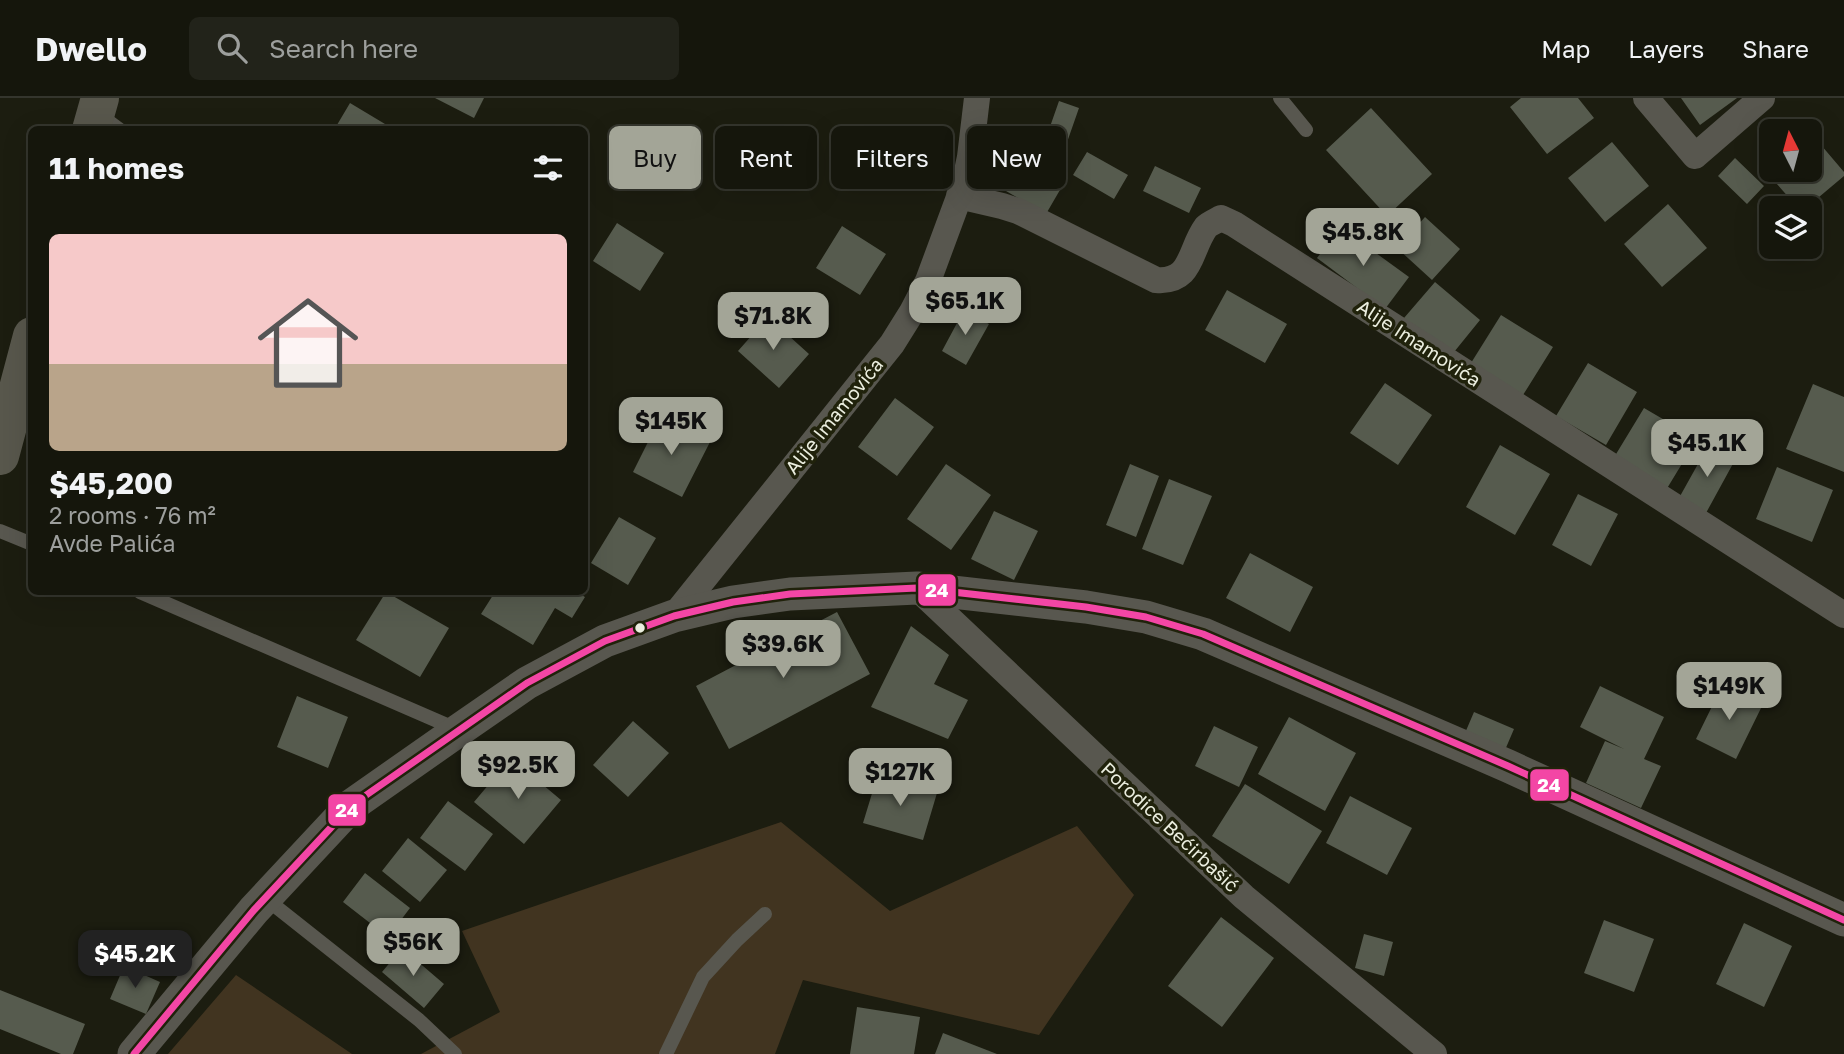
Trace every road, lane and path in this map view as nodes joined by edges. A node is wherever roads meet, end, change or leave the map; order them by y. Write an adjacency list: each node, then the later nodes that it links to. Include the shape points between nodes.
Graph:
1 (977, 98): 6 (street, Alije Imamovića, via 970,157)
2 (1280, 98): 5 (lane)
3 (1646, 98): 4 (street, via 1695,156)
4 (1762, 98)
5 (1306, 130)
6 (959, 197): 13 (street, Alije Imamovića, via 1018,211 1156,280 1171,281 1183,272 1208,225 1221,219 1234,224); 14 (street, Alije Imamovića, via 928,281 892,344)
7 (28, 351): 8 (main road)
8 (0, 456)
9 (0, 531): 10 (lane)
10 (28, 542)
11 (917, 588): 14 (street, via 790,594); 18 (street, via 1086,607 1146,617 1203,635 1520,771); 22 (street, Porodice Bećirbašić, via 1244,897)
12 (147, 595): 15 (lane)
13 (1844, 615)
14 (674, 616): 15 (street, via 605,641 527,684)
15 (459, 730): 16 (street, via 352,805)
16 (265, 898): 19 (street); 20 (lane)
17 (765, 914): 21 (lane, via 703,977)
18 (1844, 920)
19 (134, 1054)
20 (455, 1054)
21 (666, 1054)
22 (1433, 1054)

